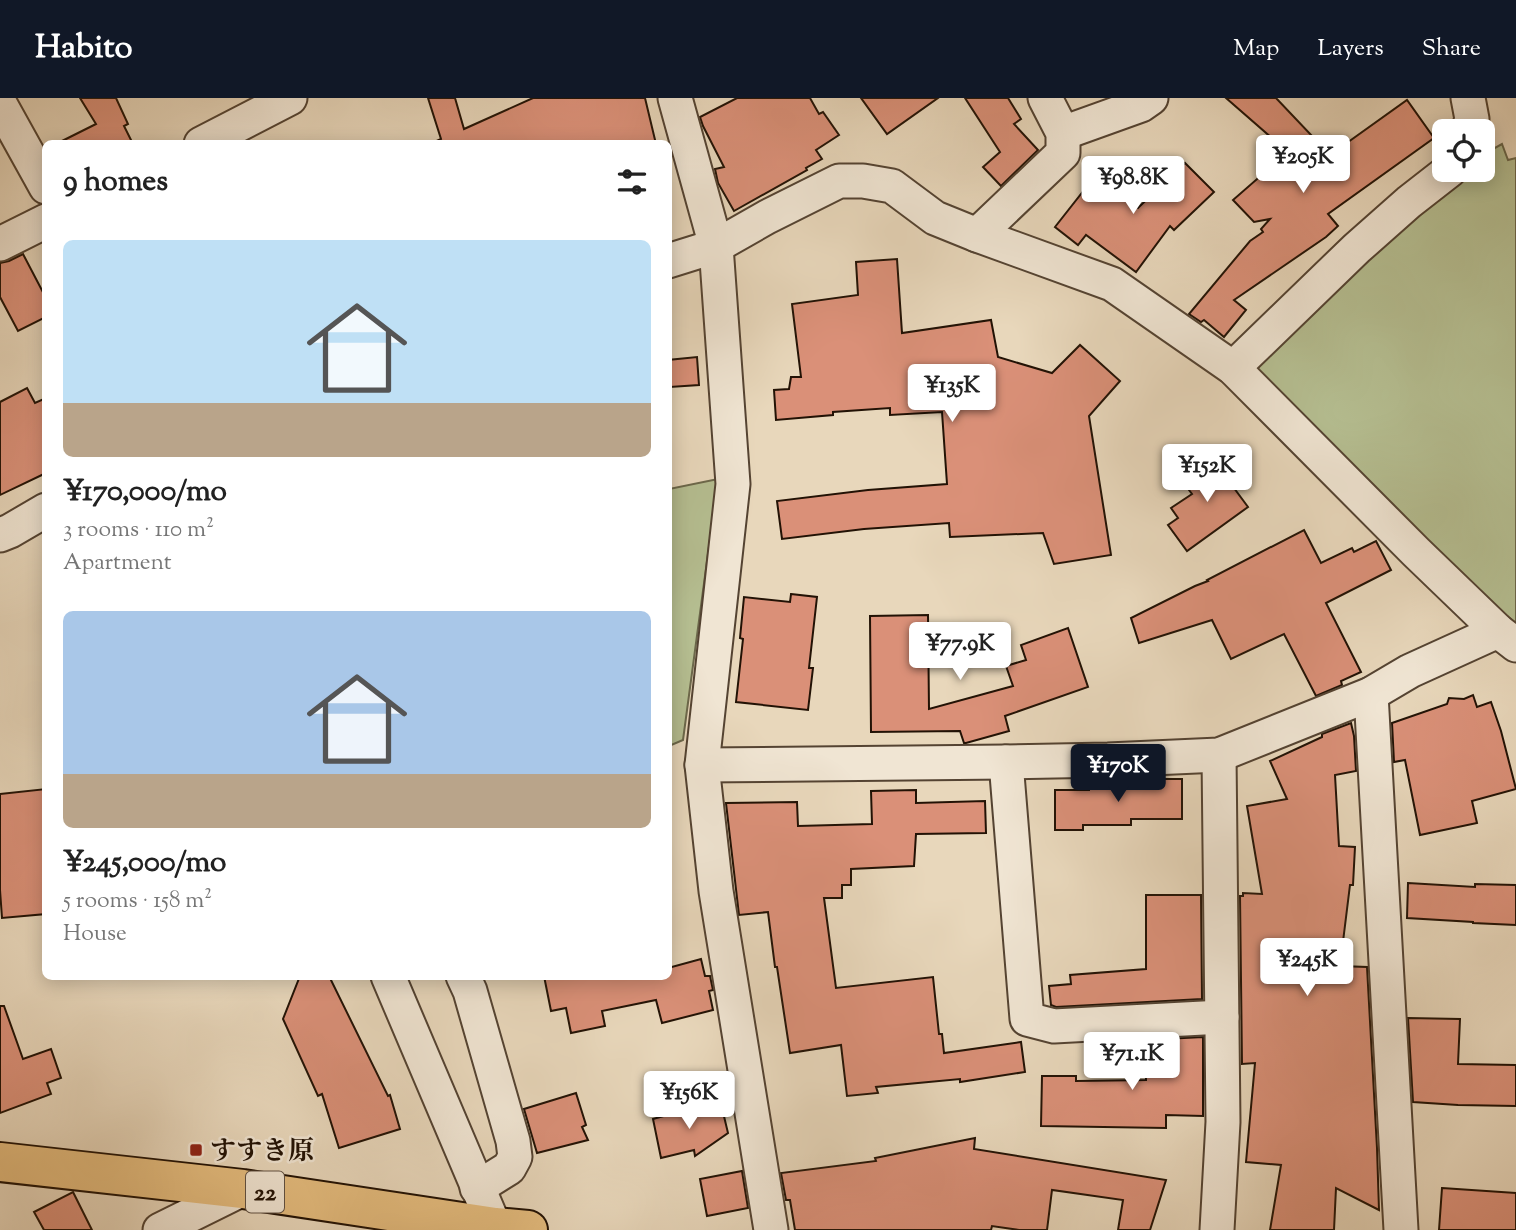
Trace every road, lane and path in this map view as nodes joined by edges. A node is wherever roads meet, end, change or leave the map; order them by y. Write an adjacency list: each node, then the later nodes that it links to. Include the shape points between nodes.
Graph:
1 (290, 98): 7 (street)
2 (676, 98): 16 (street)
3 (1045, 98): 9 (street)
4 (1151, 98): 9 (street)
5 (1468, 98): 8 (street)
6 (0, 104): 11 (street)
7 (255, 106): 10 (street)
8 (1472, 119)
9 (1063, 133): 14 (street, via 1063,153)
10 (207, 140)
11 (42, 180)
12 (1435, 182): 18 (street, via 1357,248)
13 (42, 223): 15 (street)
14 (977, 235): 16 (street, via 935,218 892,186 839,181); 18 (street, via 1112,284)
15 (0, 244)
16 (716, 246): 17 (street); 25 (street, via 733,484)
17 (672, 260)
18 (1233, 368): 21 (street)
19 (42, 512): 20 (street)
20 (0, 535)
21 (1507, 638): 22 (street, via 1410,671)
22 (1371, 694): 23 (street); 36 (street)
23 (1219, 755): 24 (street); 28 (street)
24 (1006, 762): 25 (street); 28 (street, via 1027,1019 1054,1026)
25 (702, 765): 34 (street, via 716,891)
26 (390, 980): 30 (street)
27 (465, 980): 30 (street, via 515,1157 509,1168)
28 (1222, 1017): 35 (street)
29 (0, 1162): 31 (main road, 22)
30 (477, 1188): 32 (street)
31 (243, 1189): 32 (main road, 22); 33 (street)
32 (507, 1229)
33 (160, 1230)
34 (771, 1230)
35 (1217, 1230)
36 (1401, 1230)

